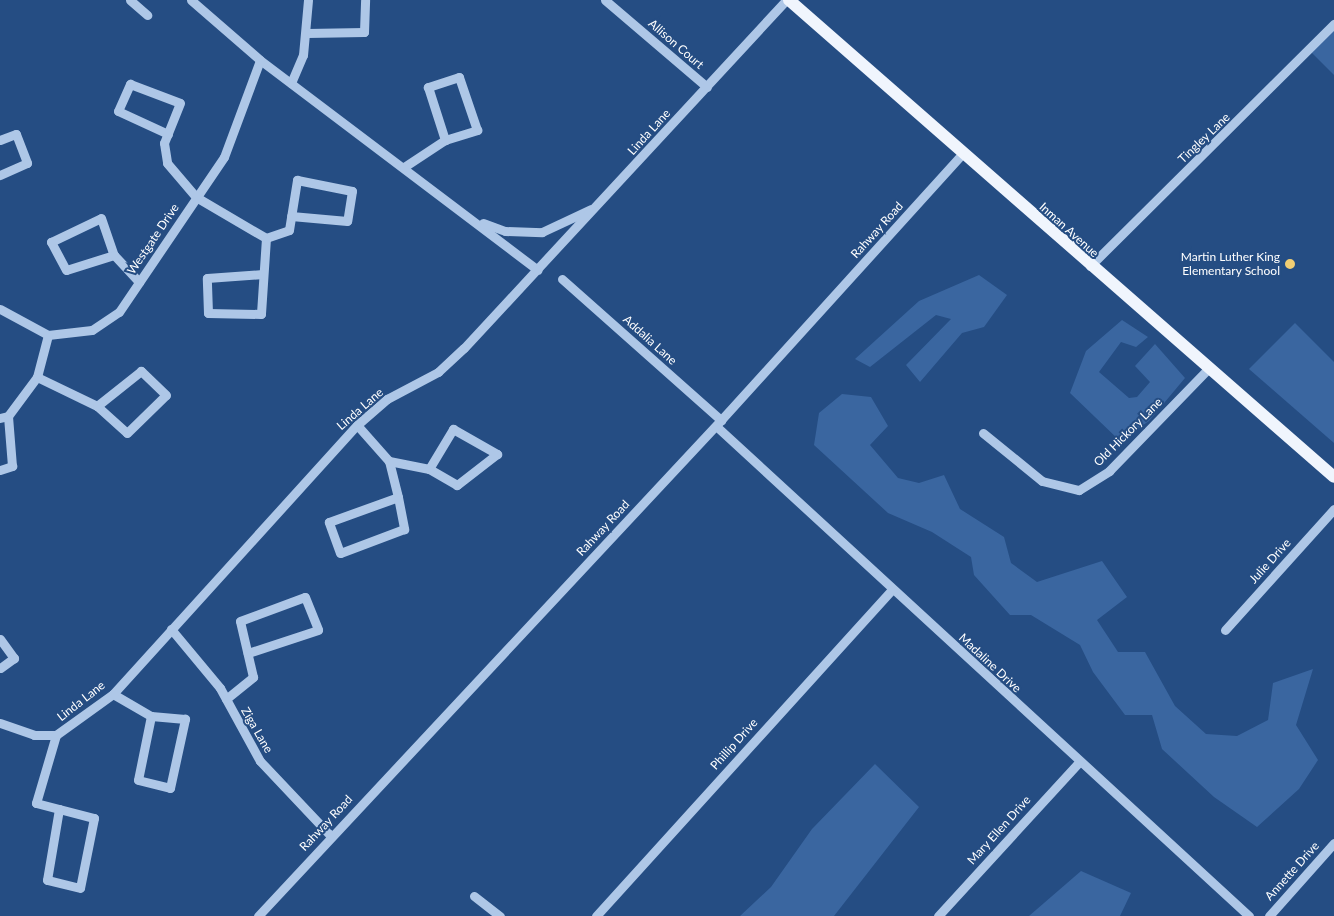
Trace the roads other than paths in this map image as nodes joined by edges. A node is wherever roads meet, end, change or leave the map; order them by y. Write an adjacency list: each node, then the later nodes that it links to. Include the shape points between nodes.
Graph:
1 (130, 0): 7 (street)
2 (191, 0): 10 (street)
3 (308, 0): 9 (street)
4 (365, 0): 9 (street, via 364,32)
5 (605, 0): 12 (street, Allison Court)
6 (788, 0): 12 (street, Linda Lane); 16 (main road, Inman Avenue)
7 (147, 15)
8 (1334, 24): 25 (street, Tingley Lane)
9 (307, 33): 11 (street)
10 (260, 60): 11 (street); 19 (street, Westgate Drive, via 236,133)
11 (291, 82): 17 (street)
12 (707, 87): 21 (street, Linda Lane)
13 (168, 134): 13 (street, via 180,104 130,84 118,111); 19 (street, via 167,163)
14 (0, 140): 18 (street, via 16,134 27,163)
15 (445, 140): 15 (street, via 477,130 459,77 428,87); 17 (street)
16 (963, 154): 25 (main road, Inman Avenue); 36 (street, Rahway Road)
17 (404, 167): 20 (street)
18 (0, 174)
19 (196, 197): 23 (street); 29 (street, Westgate Drive)
20 (452, 203): 21 (street, via 490,227 522,233 560,226); 26 (street)
21 (598, 206): 26 (street, Linda Lane)
22 (291, 216): 22 (street, via 297,180 352,191 347,221); 23 (street, via 289,230)
23 (266, 238): 27 (street)
24 (114, 254): 24 (street, via 101,218 51,242 66,270); 29 (street)
25 (1090, 266): 32 (main road, Inman Avenue)
26 (538, 270): 37 (street, Linda Lane, via 438,372 387,399)
27 (263, 274): 27 (street, via 261,314 208,314 207,278)
28 (562, 279): 36 (street, Addalia Lane)
29 (139, 282): 31 (street, Westgate Drive, via 119,312 102,325 80,333)
30 (0, 310): 31 (street)
31 (48, 335): 33 (street)
32 (1208, 368): 38 (street, Old Hickory Lane, via 1109,471 1079,490 1042,482); 42 (main road, Inman Avenue)
33 (37, 377): 34 (street); 35 (street)
34 (97, 406): 34 (street, via 127,433 166,395 141,371)
35 (4, 417): 41 (street, via 12,466)
36 (718, 423): 45 (street, Madaline Drive); 58 (street, Rahway Road)
37 (357, 425): 39 (street); 46 (street, Linda Lane)
38 (983, 432)
39 (389, 461): 40 (street); 43 (street)
40 (429, 469): 40 (street, via 453,429 497,454 457,485)
41 (0, 470)
42 (1334, 477)
43 (398, 497): 43 (street, via 404,530 340,553 329,522)
44 (1334, 509): 47 (street, Julie Drive)
45 (892, 590): 56 (street, Madaline Drive); 63 (street, Phillip Drive)
46 (171, 629): 51 (street, Linda Lane); 52 (street, Ziga Lane)
47 (1225, 630)
48 (0, 640): 50 (street, via 14,658)
49 (248, 653): 49 (street, via 240,621 305,598 318,630); 52 (street, via 253,677)
50 (0, 668)
51 (113, 694): 53 (street); 55 (street, Linda Lane)
52 (226, 699): 58 (street, Ziga Lane, via 260,761)
53 (151, 716): 53 (street, via 138,780 170,788 185,719)
54 (0, 723): 55 (street, Linda Lane, via 34,735)
55 (56, 736): 57 (street, via 36,803)
56 (1079, 762): 64 (street, Mary Ellen Drive); 65 (street, Madaline Drive)
57 (60, 809): 57 (street, via 94,818 80,888 47,880)
58 (331, 836): 61 (street, Rahway Road)
59 (1334, 843): 66 (street, Annette Drive)
60 (474, 896): 62 (street)
61 (258, 916)
62 (500, 916)
63 (596, 916)
64 (938, 916)
65 (1249, 916)
66 (1268, 916)

